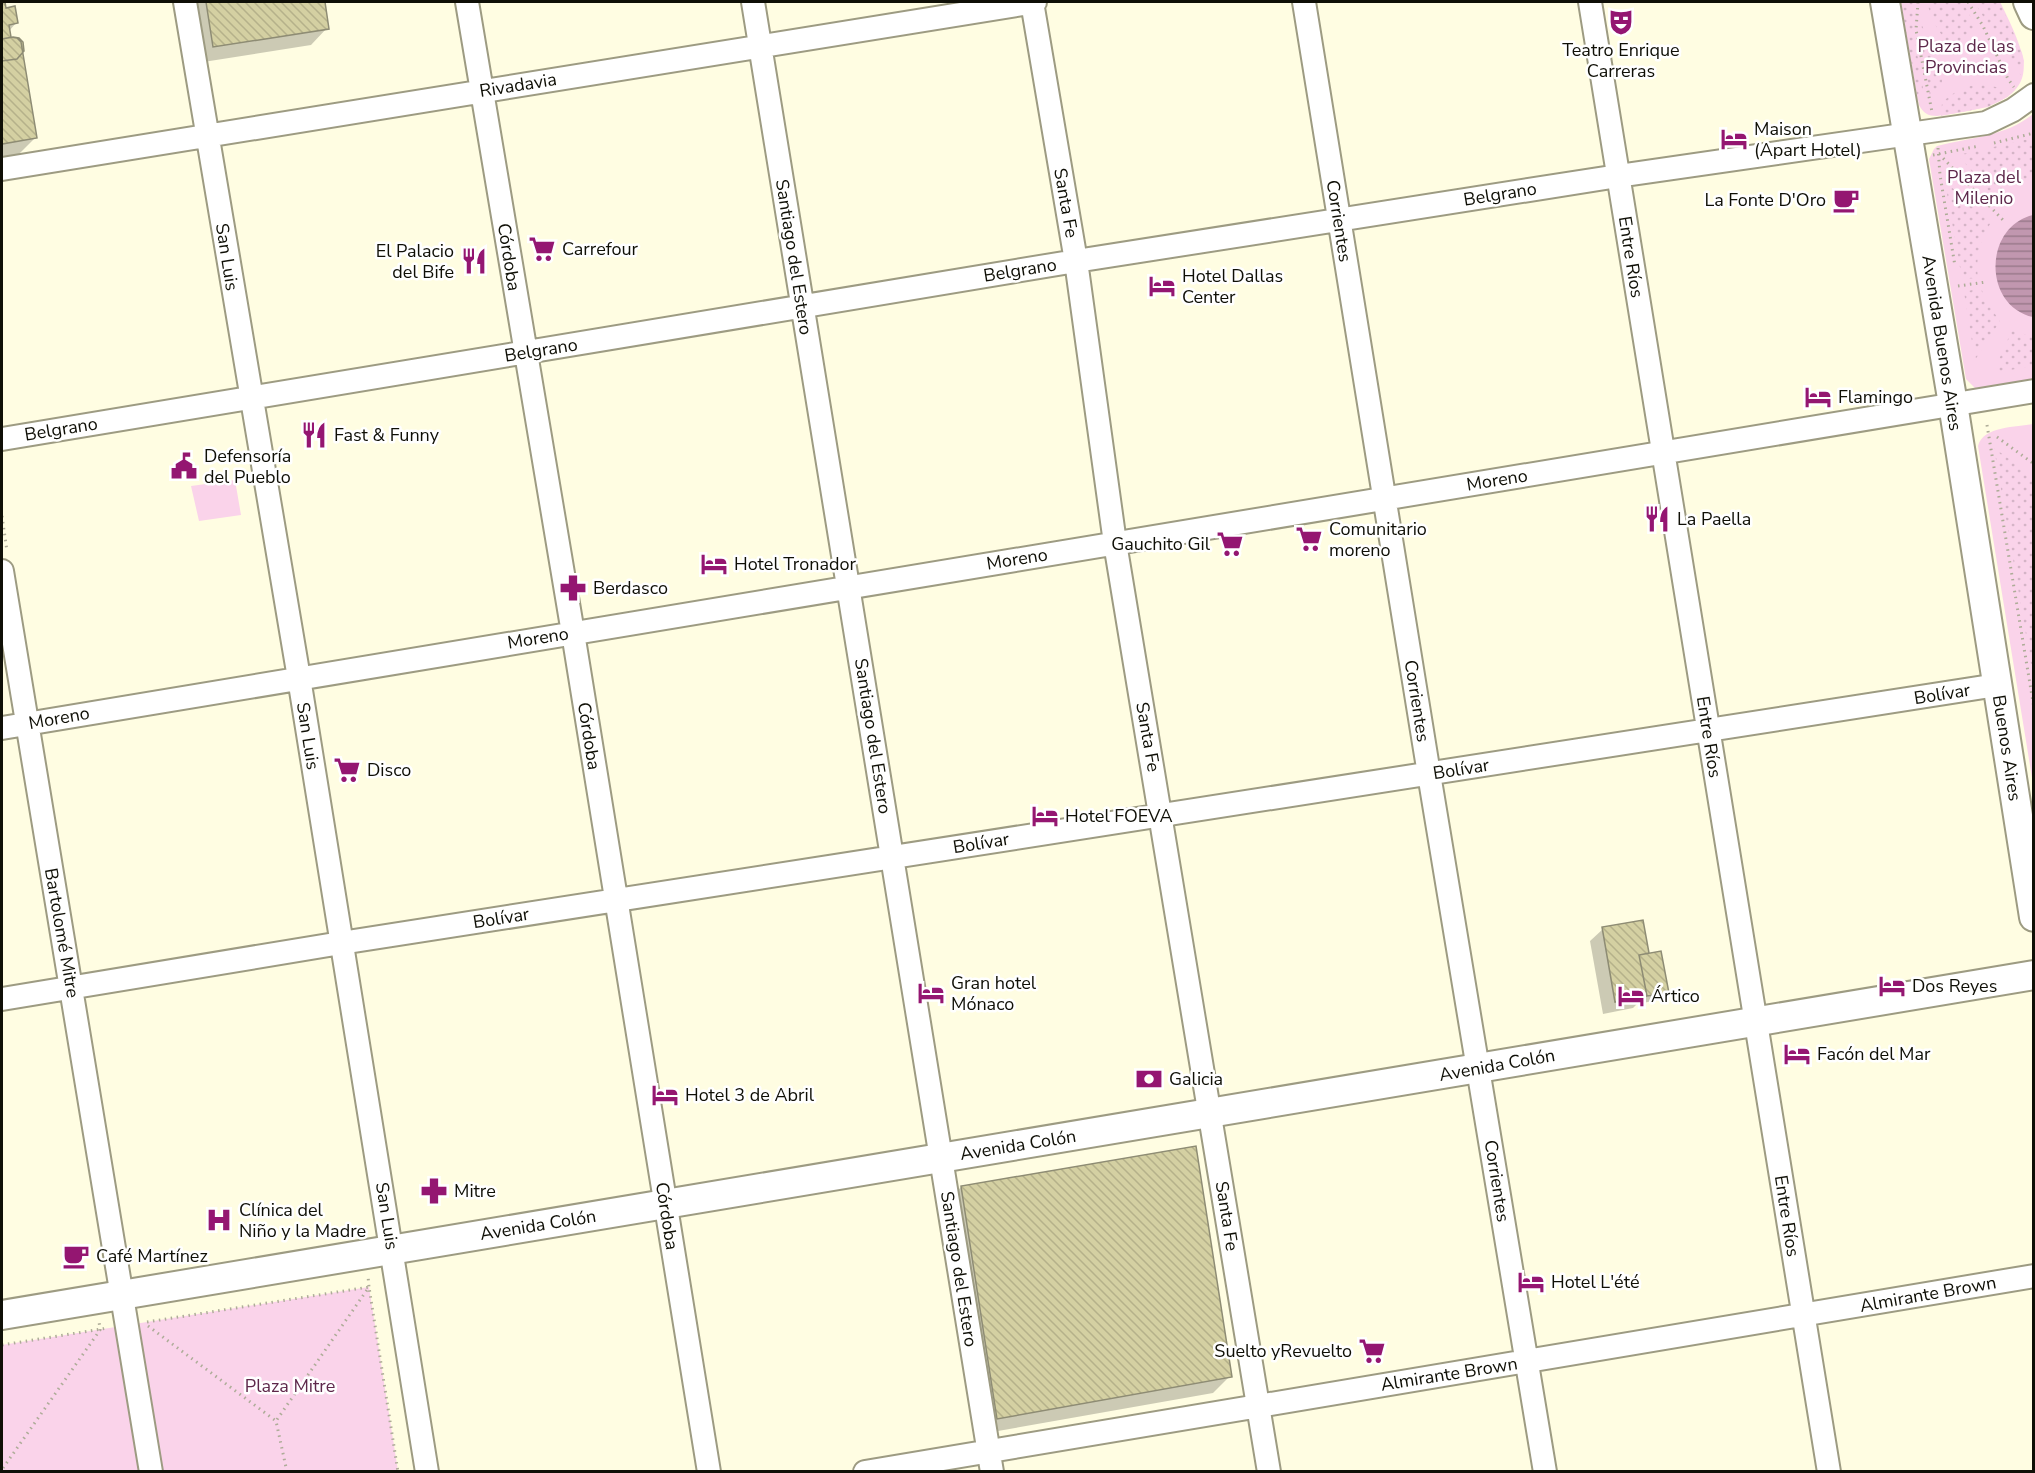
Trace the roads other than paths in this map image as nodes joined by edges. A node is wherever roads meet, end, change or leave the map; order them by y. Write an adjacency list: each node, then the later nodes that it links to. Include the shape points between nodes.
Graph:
1 (185, 2): 14 (street, San Luis)
2 (467, 2): 11 (street, Córdoba)
3 (753, 2): 10 (street, Santiago del Estero)
4 (1033, 2): 10 (street, Rivadavia); 18 (street, Santa Fe)
5 (1304, 2): 17 (street, Corrientes)
6 (1590, 2): 16 (street, Entre Ríos)
7 (1885, 2): 13 (main road, Avenida Buenos Aires)
8 (2028, 2): 9 (main road)
9 (2034, 15)
10 (760, 46): 11 (street, Rivadavia); 19 (street, Santiago del Estero)
11 (482, 91): 14 (street, Rivadavia); 20 (street, Córdoba)
12 (2025, 92): 13 (street, Belgrano, via 2013,111 1986,123)
13 (1907, 134): 16 (street, Belgrano); 23 (main road, Avenida Buenos Aires)
14 (207, 136): 15 (street, Rivadavia); 22 (street, San Luis)
15 (2, 169)
16 (1618, 176): 17 (street, Belgrano); 25 (street, Entre Ríos)
17 (1339, 220): 18 (street, Belgrano); 26 (street, Corrientes)
18 (1076, 261): 19 (street, Belgrano); 27 (street, Santa Fe)
19 (802, 306): 20 (street, Belgrano); 29 (street, Santiago del Estero)
20 (525, 352): 22 (street, Belgrano); 30 (street, Córdoba)
21 (2034, 391): 23 (street, Moreno)
22 (251, 398): 24 (street, Belgrano); 31 (street, San Luis)
23 (1953, 404): 25 (street, Moreno); 32 (main road, Avenida Buenos Aires)
24 (2, 439)
25 (1663, 452): 26 (street, Moreno); 35 (street, Entre Ríos)
26 (1384, 498): 27 (street, Moreno); 36 (street, Corrientes)
27 (1115, 543): 29 (street, Moreno); 37 (street, Santa Fe)
28 (2, 571): 33 (street, Bartolomé Mitre)
29 (848, 587): 30 (street, Moreno); 38 (street, Santiago del Estero)
30 (573, 633): 31 (street, Moreno); 39 (street, Córdoba)
31 (299, 678): 33 (street, Moreno); 41 (street, San Luis)
32 (1997, 685): 35 (street, Bolívar); 40 (main road, Buenos Aires)
33 (27, 723): 34 (street, Moreno); 43 (street, Bartolomé Mitre)
34 (2, 728)
35 (1708, 730): 36 (street, Bolívar); 45 (street, Entre Ríos)
36 (1429, 774): 37 (street, Bolívar); 46 (street, Corrientes)
37 (1161, 815): 38 (street, Bolívar); 47 (street, Santa Fe)
38 (892, 857): 39 (street, Bolívar); 48 (street, Santiago del Estero)
39 (615, 900): 41 (street, Bolívar); 49 (street, Córdoba)
40 (2034, 917)
41 (341, 943): 43 (street, Bolívar); 50 (street, San Luis)
42 (2034, 975): 45 (main road, Avenida Colón)
43 (71, 987): 44 (street, Bolívar); 52 (street, Bartolomé Mitre)
44 (2, 999)
45 (1756, 1022): 46 (main road, Avenida Colón); 54 (street, Entre Ríos)
46 (1478, 1068): 47 (main road, Avenida Colón); 55 (street, Corrientes)
47 (1210, 1113): 48 (main road, Avenida Colón); 56 (street, Santa Fe)
48 (941, 1158): 49 (main road, Avenida Colón); 57 (street, Santiago del Estero)
49 (665, 1204): 50 (main road, Avenida Colón); 60 (street, Córdoba)
50 (392, 1249): 52 (main road, Avenida Colón); 59 (street, San Luis)
51 (2034, 1276): 54 (street, Almirante Brown)
52 (123, 1295): 53 (main road, Avenida Colón); 58 (street, Bartolomé Mitre)
53 (2, 1315)
54 (1803, 1315): 55 (street, Almirante Brown); 64 (street, Entre Ríos)
55 (1526, 1361): 56 (street, Almirante Brown); 63 (street, Corrientes)
56 (1258, 1406): 57 (street, Almirante Brown); 62 (street, Santa Fe)
57 (990, 1461): 61 (street, Almirante Brown)
58 (151, 1472)
59 (427, 1472)
60 (709, 1472)
61 (865, 1472)
62 (1269, 1472)
63 (1545, 1472)
64 (1829, 1472)

